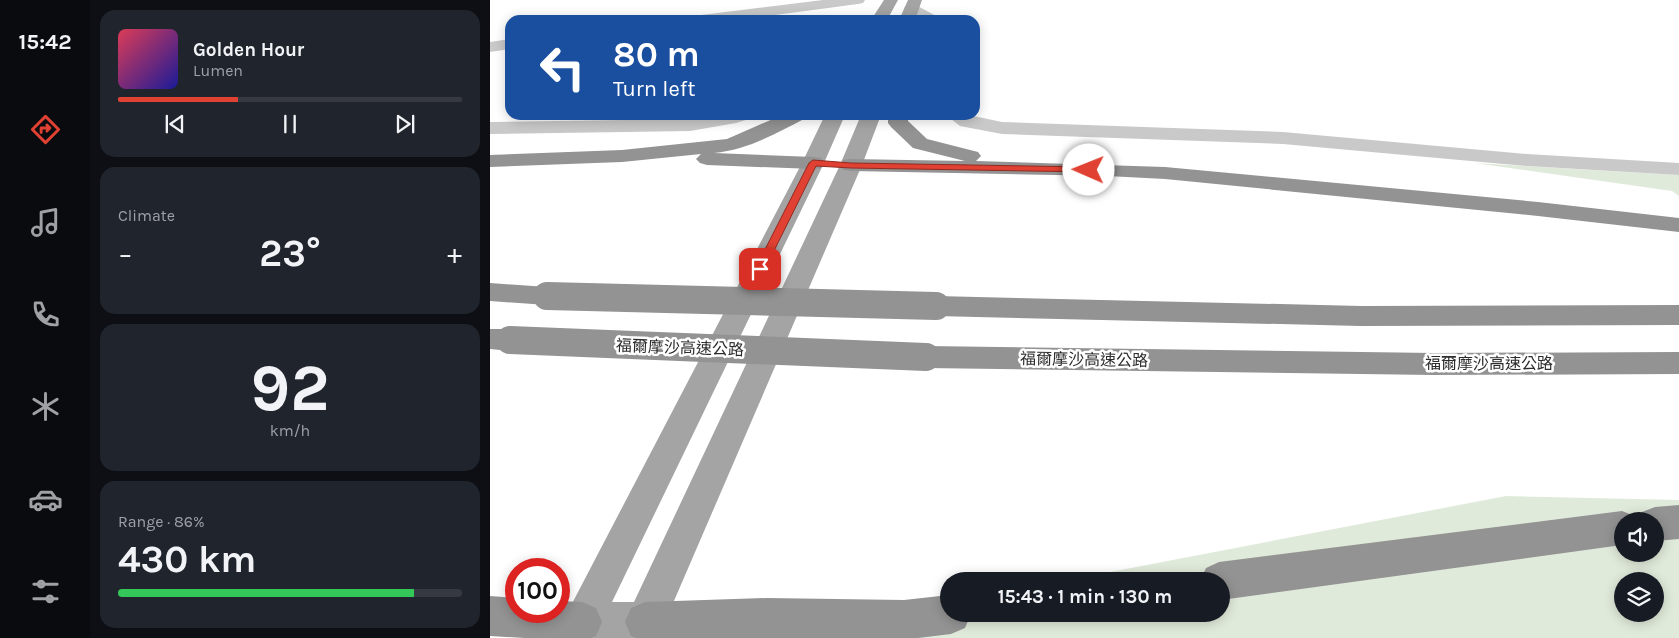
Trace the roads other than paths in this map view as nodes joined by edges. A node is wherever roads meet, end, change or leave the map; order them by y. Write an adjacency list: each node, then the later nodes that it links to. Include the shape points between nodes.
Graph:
1 (858, 0): 4 (lane)
2 (911, 9): 6 (lane)
3 (885, 10): 5 (lane)
4 (740, 15)
5 (855, 15)
6 (923, 15)
7 (505, 45): 8 (lane)
8 (490, 47)
9 (729, 120): 15 (lane, via 690,125)
10 (787, 120): 16 (highway, via 730,145)
11 (833, 120): 18 (main road)
12 (869, 120): 19 (main road)
13 (898, 120): 21 (highway, via 920,144 971,156)
14 (963, 120): 20 (lane, via 1002,128 1283,138 1527,160)
15 (490, 128)
16 (622, 156): 17 (highway); 18 (highway)
17 (490, 160)
18 (813, 163): 19 (main road); 34 (main road)
19 (851, 165): 21 (highway); 35 (main road)
20 (1679, 169)
21 (1107, 170): 22 (highway, via 1326,188)
22 (1679, 225)
23 (490, 292): 24 (highway, bridge, via 1361,316)
24 (1679, 315)
25 (500, 340): 26 (highway, 福爾摩沙高速公路, bridge, via 926,356 1434,364)
26 (1679, 363)
27 (1679, 522): 28 (highway)
28 (1664, 523)
29 (1614, 529): 30 (highway)
30 (1230, 580)
31 (490, 616): 34 (highway)
32 (940, 616): 33 (highway)
33 (904, 620): 35 (highway, via 767,618); 36 (highway)
34 (578, 630): 35 (main road)
35 (642, 630)
36 (856, 638)

